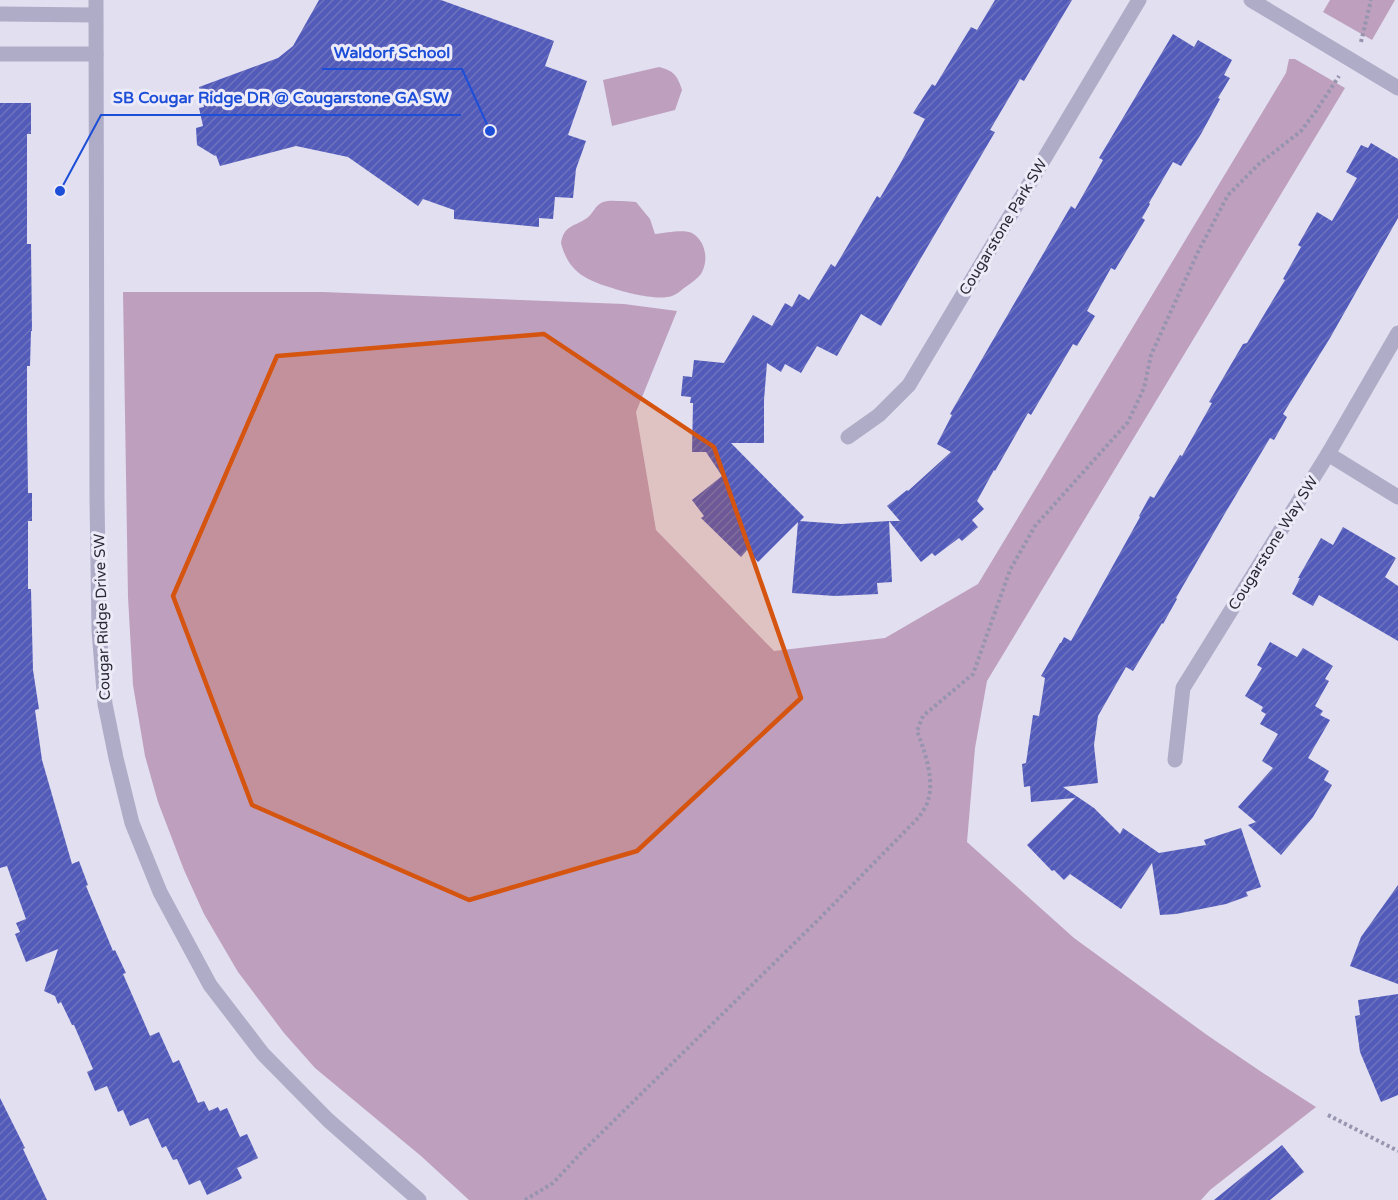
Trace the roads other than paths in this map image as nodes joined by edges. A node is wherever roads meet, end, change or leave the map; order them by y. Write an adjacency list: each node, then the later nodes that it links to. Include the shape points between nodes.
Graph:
1 (1139, 0): 9 (street, Cougarstone Park SW, via 909,385 879,415)
2 (1251, 0): 7 (street)
3 (95, 7): 4 (street); 6 (street, Cougar Ridge Drive SW)
4 (0, 14)
5 (0, 54): 6 (street)
6 (96, 54): 13 (street, Cougar Ridge Drive SW, via 99,631 105,704 132,823 160,892 210,985 263,1054 327,1120)
7 (1398, 88)
8 (1398, 333): 10 (street, Cougarstone Way SW)
9 (848, 437)
10 (1328, 454): 11 (street); 12 (street, Cougarstone Way SW, via 1183,688)
11 (1398, 497)
12 (1175, 760)
13 (419, 1200)

